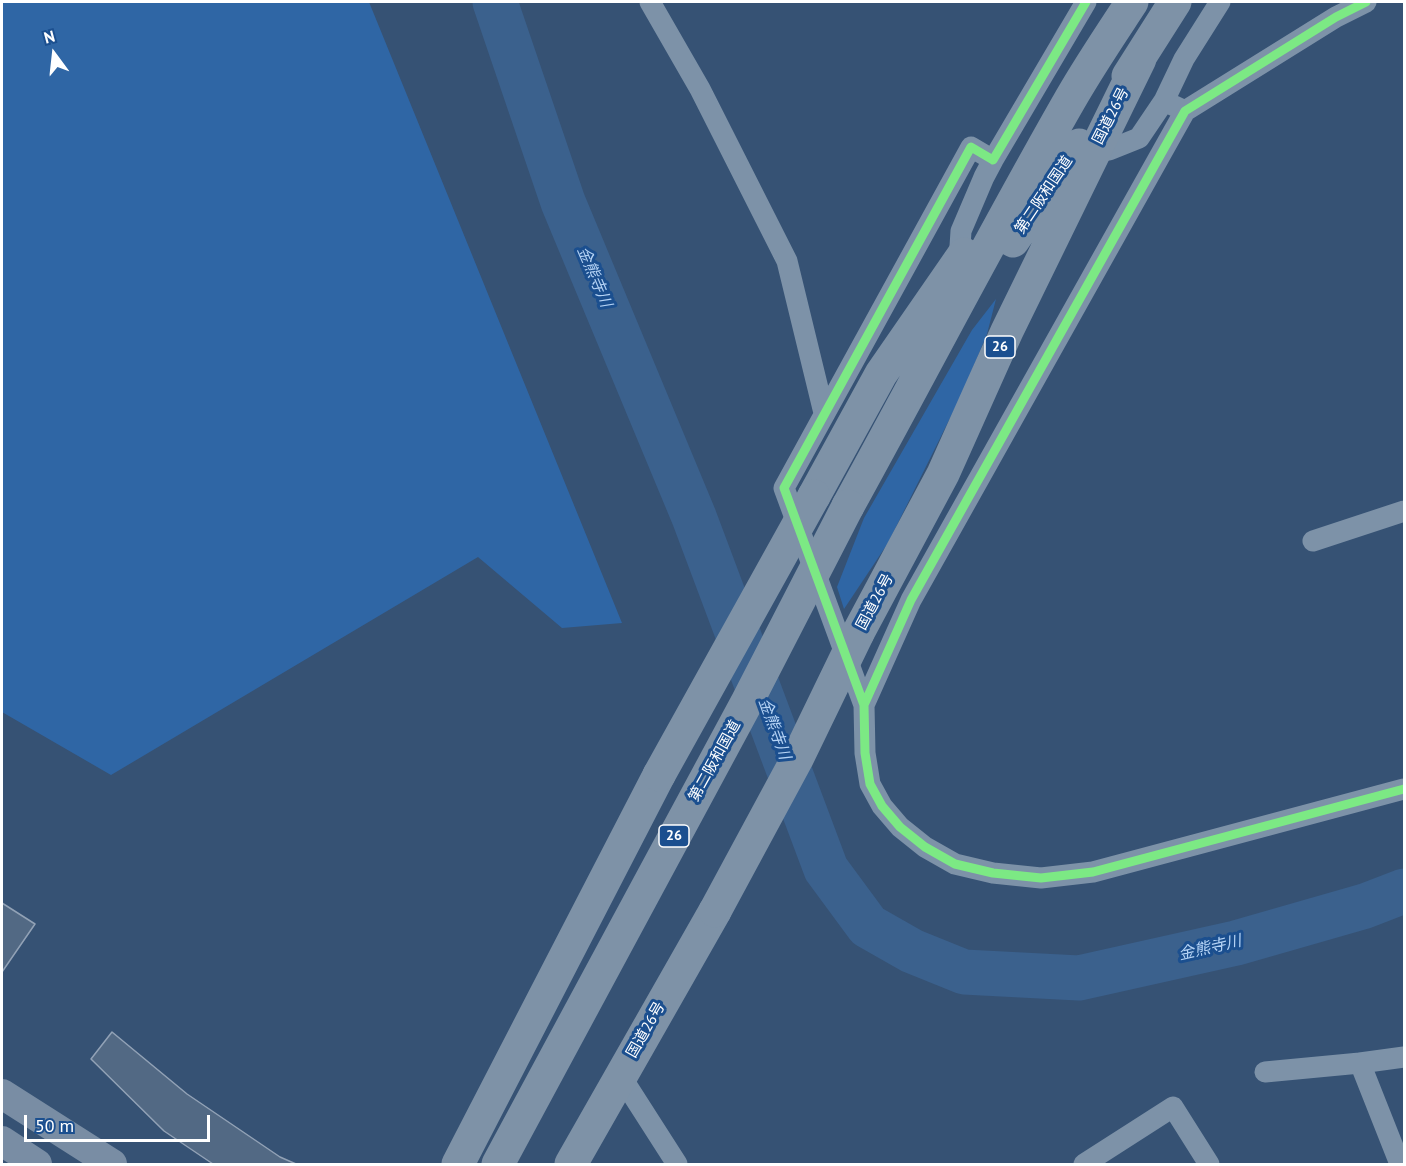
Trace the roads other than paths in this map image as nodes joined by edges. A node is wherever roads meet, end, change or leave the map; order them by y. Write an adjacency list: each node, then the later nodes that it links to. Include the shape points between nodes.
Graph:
1 (650, 2): 15 (street, via 700,89 787,261)
2 (1086, 2): 12 (street)
3 (1132, 2): 8 (highway, 第二阪和国道 / 26)
4 (1175, 2): 7 (highway, 第二阪和国道 / 26)
5 (1220, 2): 9 (street, via 1184,59)
6 (1366, 2): 10 (street)
7 (1140, 59): 11 (highway, 国道26号 / 26); 14 (highway, 第二阪和国道 / 26)
8 (1072, 96): 13 (highway, 26); 14 (highway, 第二阪和国道 / 26)
9 (1164, 101): 10 (street); 11 (street, via 1139,138)
10 (1185, 111): 18 (street, via 911,600)
11 (1093, 153): 23 (highway, 国道26号 / 26, bridge, via 943,474 858,633 797,759)
12 (993, 160): 13 (street, via 961,231); 15 (street, via 971,147)
13 (959, 261): 28 (highway, 26, bridge, via 881,374 659,775)
14 (913, 388): 29 (highway, 第二阪和国道 / 26, bridge)
15 (824, 413): 18 (street, via 784,488)
16 (1404, 511): 17 (street)
17 (1313, 541)
18 (864, 705): 19 (street, via 870,784 882,806 925,847 955,864 993,873 1041,878 1093,872)
19 (1404, 789)
20 (1404, 1057): 21 (street)
21 (1360, 1063): 22 (street); 34 (street)
22 (1265, 1072)
23 (620, 1075): 30 (highway, 国道26号 / 26); 31 (street)
24 (2, 1094): 27 (main road)
25 (2, 1141): 26 (main road)
26 (37, 1164)
27 (112, 1164)
28 (458, 1164)
29 (498, 1164)
30 (571, 1164)
31 (677, 1164)
32 (1084, 1164): 33 (street, via 1173,1107)
33 (1209, 1164)
34 (1400, 1164)

